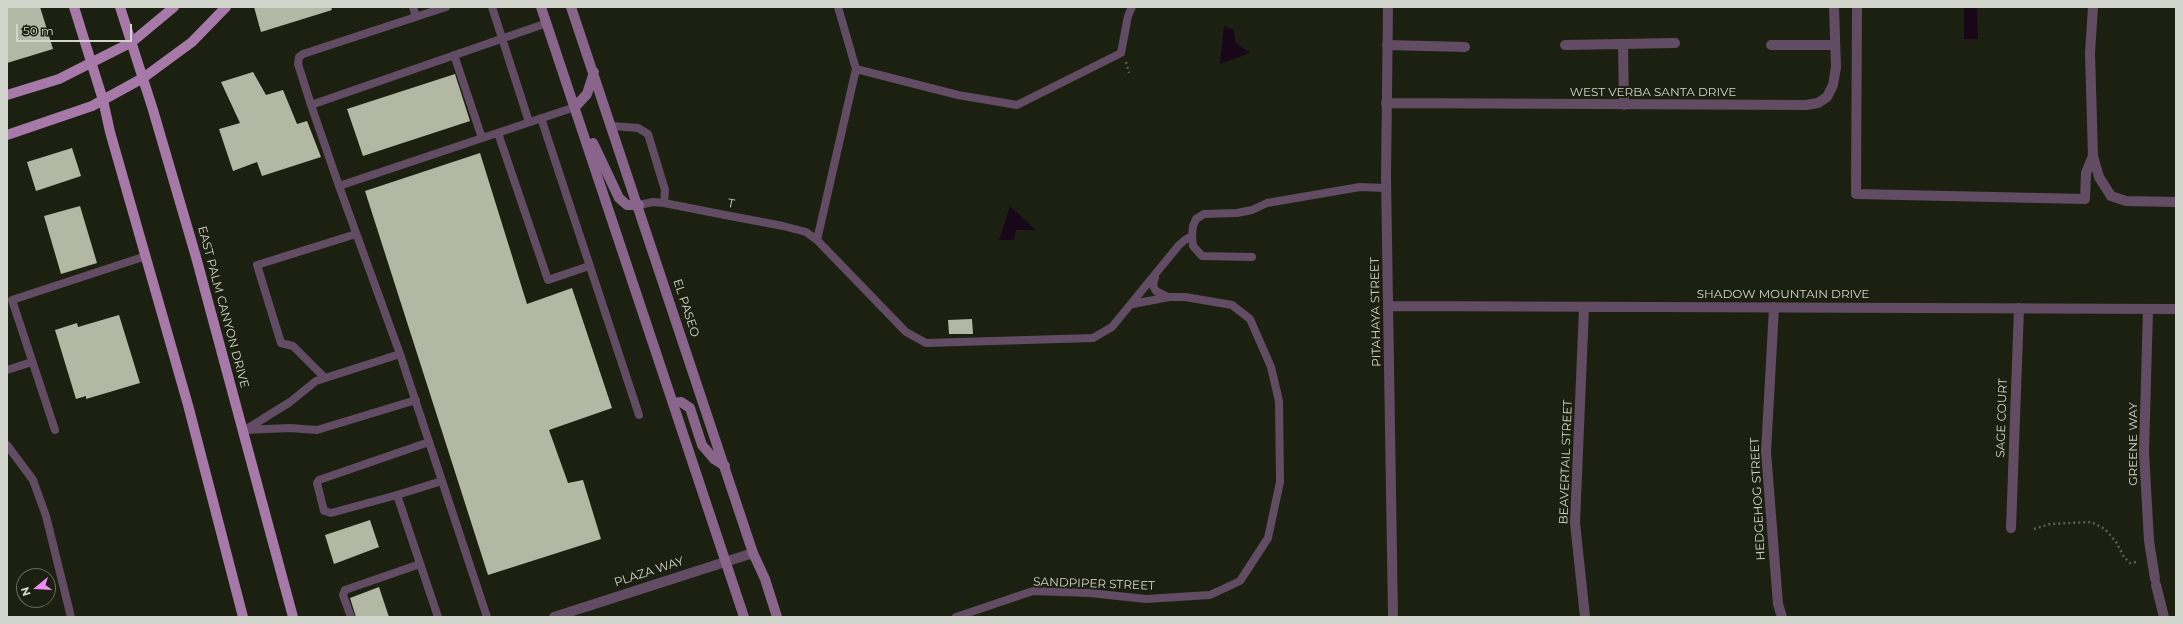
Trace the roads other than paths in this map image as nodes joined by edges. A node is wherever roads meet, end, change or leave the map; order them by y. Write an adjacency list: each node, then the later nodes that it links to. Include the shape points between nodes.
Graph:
1 (74, 7): 30 (main road)
2 (120, 7): 21 (main road, EAST PALM CANYON DRIVE)
3 (174, 7): 21 (main road)
4 (226, 7): 33 (main road, via 192,42)
5 (413, 7): 17 (lane)
6 (446, 7): 17 (lane)
7 (492, 7): 20 (lane)
8 (541, 7): 18 (street)
9 (568, 7): 19 (street)
10 (571, 7): 19 (street, EL PASEO)
11 (838, 7): 31 (lane)
12 (1132, 7): 31 (lane, via 1121,53 1017,105 958,95)
13 (1388, 7): 25 (street, PITAHAYA STREET)
14 (1834, 7): 27 (street, WEST VERBA SANTA DRIVE)
15 (1857, 7): 46 (street, via 1856,194 2085,199 2086,173)
16 (2093, 7): 46 (street, via 2090,53)
17 (416, 17): 38 (lane, via 299,57 298,64)
18 (547, 23): 20 (lane); 39 (street)
19 (578, 25): 32 (street, EL PASEO)
20 (503, 38): 29 (lane); 41 (lane)
21 (132, 42): 30 (main road); 33 (main road, EAST PALM CANYON DRIVE)
22 (1675, 43): 24 (street)
23 (1565, 44): 24 (street)
24 (1623, 44): 37 (street)
25 (1387, 45): 28 (street); 36 (street, PITAHAYA STREET)
26 (1771, 45): 27 (street)
27 (1835, 45): 37 (street, WEST VERBA SANTA DRIVE, via 1836,67 1833,85 1827,97 1818,103)
28 (1465, 46)
29 (454, 55): 38 (lane); 45 (lane)
30 (92, 62): 34 (main road, via 59,79); 35 (main road)
31 (856, 69): 54 (lane)
32 (594, 72): 39 (street, via 587,94); 42 (street, EL PASEO)
33 (143, 78): 35 (main road); 75 (main road, EAST PALM CANYON DRIVE)
34 (7, 95)
35 (104, 100): 44 (main road); 55 (main road, via 110,132)
36 (1386, 103): 37 (street, WEST VERBA SANTA DRIVE); 48 (street, PITAHAYA STREET)
37 (1624, 104)
38 (311, 105): 47 (lane)
39 (576, 110): 40 (lane); 51 (street, via 587,126 619,198 627,205); 72 (street)
40 (540, 118): 41 (lane); 57 (lane)
41 (529, 122): 43 (lane)
42 (612, 126): 50 (lane, via 638,128 648,134 665,190); 51 (street, EL PASEO)
43 (498, 133): 45 (lane); 57 (lane, via 548,280)
44 (7, 135)
45 (482, 138): 47 (lane)
46 (2093, 156): 49 (street, via 2099,178 2111,196 2126,201)
47 (339, 186): 52 (lane)
48 (1386, 188): 53 (lane, via 1360,186 1267,203 1237,213 1204,214 1196,219); 61 (street, PITAHAYA STREET)
49 (2176, 202)
50 (664, 203): 51 (lane, T); 54 (lane, T, via 783,226 806,232)
51 (638, 205): 78 (street, EL PASEO)
52 (356, 234): 67 (lane); 70 (lane, via 257,265 281,343 293,346)
53 (1192, 236): 56 (lane, via 1193,246 1202,256); 58 (lane, T, via 1185,240)
54 (817, 240): 60 (lane, T, via 906,332 926,342 1093,338 1112,327)
55 (146, 256): 68 (lane, via 12,300); 86 (main road)
56 (1252, 257)
57 (589, 266): 73 (lane)
58 (1156, 275): 59 (lane, via 1153,286 1156,291); 60 (lane, T)
59 (1169, 297): 60 (lane, SANDPIPER STREET); 94 (lane, SANDPIPER STREET, via 1185,297 1237,308 1250,319 1271,367 1279,400 1280,482 1268,538 1244,575 1240,581 1210,595 1146,599 1090,593 1033,592)
60 (1133, 304)
61 (1390, 306): 63 (street, SHADOW MOUNTAIN DRIVE); 95 (street, PITAHAYA STREET)
62 (1774, 307): 63 (street, SHADOW MOUNTAIN DRIVE); 64 (street, SHADOW MOUNTAIN DRIVE); 97 (street, HEDGEHOG STREET, via 1766,452 1778,604)
63 (1584, 308): 96 (street, BEAVERTAIL STREET, via 1576,523)
64 (2019, 308): 65 (street, SHADOW MOUNTAIN DRIVE); 81 (street, SAGE COURT)
65 (2148, 309): 66 (street, SHADOW MOUNTAIN DRIVE); 98 (street, GREENE WAY, via 2144,452 2149,541)
66 (2176, 309)
67 (400, 354): 70 (lane); 71 (lane)
68 (32, 362): 69 (lane); 74 (lane)
69 (7, 370)
70 (325, 378): 75 (lane)
71 (416, 400): 75 (lane, via 317,430); 76 (lane)
72 (673, 403): 78 (street, via 681,402 690,408 702,445 714,459); 83 (street)
73 (639, 415)
74 (55, 430)
75 (244, 430): 87 (main road, EAST PALM CANYON DRIVE)
76 (429, 442): 79 (lane); 80 (lane, via 319,480 317,483 324,511 330,513)
77 (7, 445): 85 (lane, via 33,480)
78 (725, 466): 82 (street, EL PASEO)
79 (442, 481): 80 (lane); 90 (lane)
80 (397, 494): 84 (lane)
81 (2011, 528)
82 (753, 553): 83 (street, PLAZA WAY); 93 (street, EL PASEO, via 765,579)
83 (726, 561): 91 (street, PLAZA WAY); 92 (street)
84 (420, 564): 88 (lane, via 345,590 343,595); 89 (lane)
85 (71, 617)
86 (243, 617)
87 (293, 617)
88 (351, 617)
89 (438, 617)
90 (487, 617)
91 (554, 617)
92 (744, 617)
93 (777, 617)
94 (956, 617)
95 (1393, 617)
96 (1585, 617)
97 (1782, 617)
98 (2164, 617)

